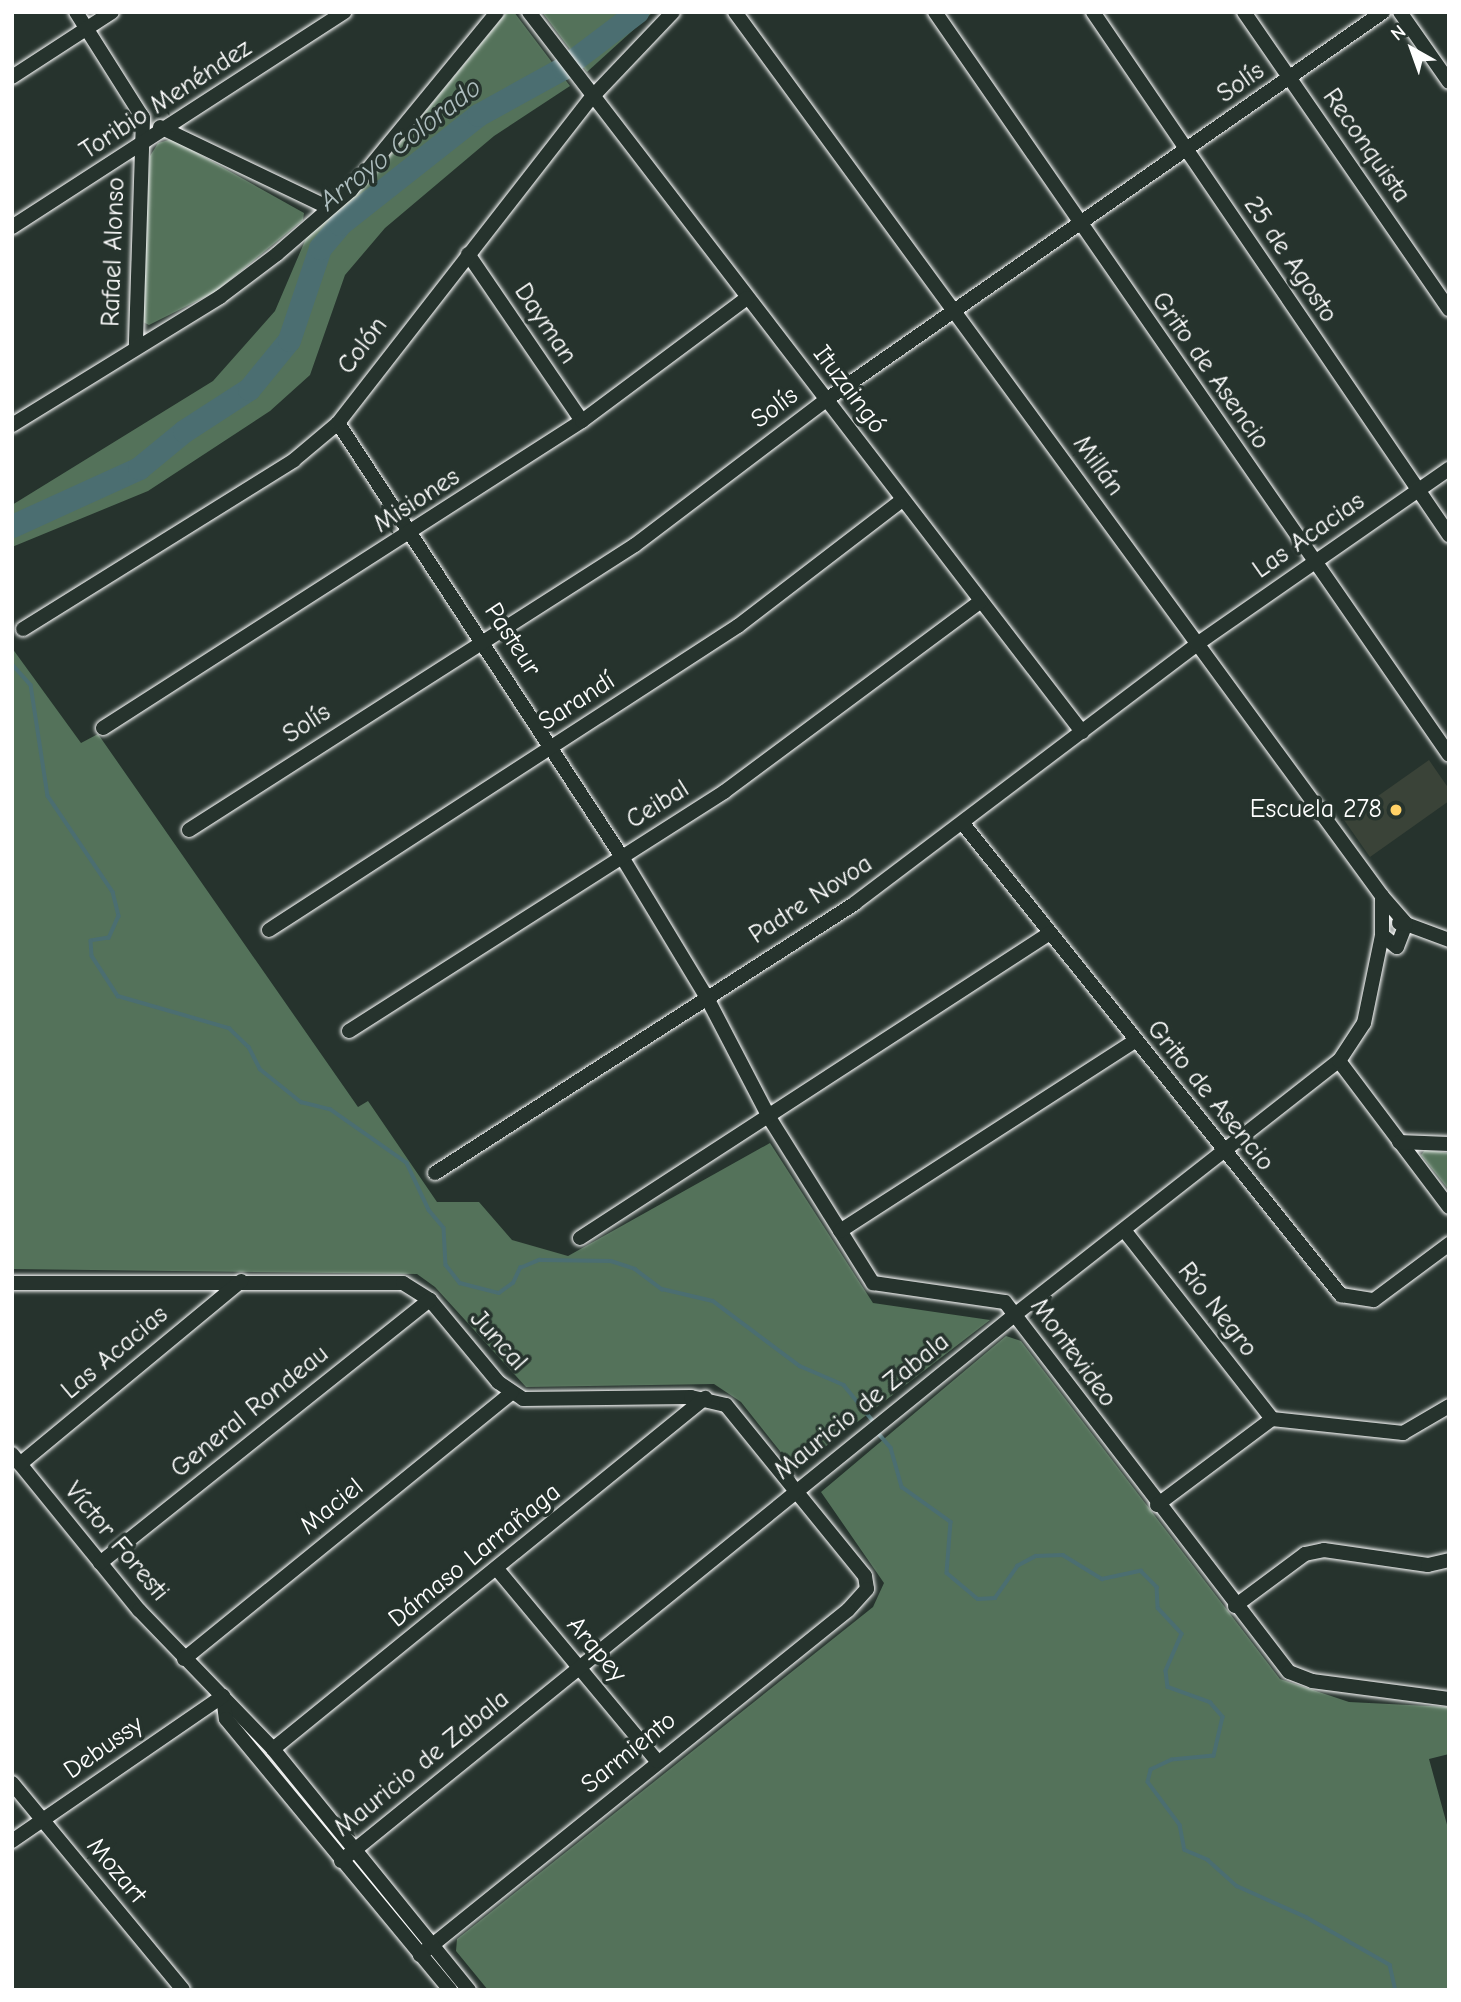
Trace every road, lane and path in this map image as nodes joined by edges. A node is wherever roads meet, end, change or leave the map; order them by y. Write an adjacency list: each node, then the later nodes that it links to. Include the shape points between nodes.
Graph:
1 (76, 12): 13 (street)
2 (112, 12): 13 (street)
3 (344, 12): 19 (street, Toribio Menéndez)
4 (497, 12): 22 (street, via 351,190)
5 (529, 12): 17 (street, Ituzaingó)
6 (673, 12): 17 (street, Colón)
7 (735, 12): 28 (street, Millán)
8 (935, 12): 23 (street, Grito de Asencio)
9 (1093, 12): 21 (street, 25 de Agosto)
10 (1244, 12): 15 (street, Reconquista)
11 (1383, 12): 15 (street, Solís)
12 (1400, 12): 16 (street)
13 (87, 29): 14 (street); 18 (street)
14 (12, 77)
15 (1289, 78): 21 (street, Solís); 27 (street, Reconquista)
16 (1449, 82)
17 (593, 96): 25 (street, Colón); 26 (street, Ituzaingó)
18 (143, 118): 19 (street); 20 (street, Rafael Alonso)
19 (165, 130): 20 (street, Toribio Menéndez); 22 (street)
20 (142, 144): 24 (street, Toribio Menéndez); 29 (street, Rafael Alonso)
21 (1186, 151): 23 (street, Solís); 35 (street, 25 de Agosto)
22 (329, 208): 29 (street, via 220,298)
23 (1080, 225): 28 (street, Solís); 39 (street, Grito de Asencio)
24 (12, 227)
25 (468, 254): 31 (street, Dayman); 32 (street, Colón)
26 (747, 298): 30 (street, Ituzaingó); 31 (street, Misiones)
27 (1449, 309)
28 (955, 310): 30 (street, Solís); 43 (street, Millán)
29 (136, 345): 33 (street)
30 (826, 400): 36 (street, Ituzaingó); 42 (street, Solís, via 635,545)
31 (582, 421): 37 (street, Misiones)
32 (338, 423): 37 (street, Pasteur); 41 (street, Colón, via 294,460)
33 (12, 425)
34 (1449, 469): 35 (street, Las Acacias)
35 (1418, 491): 38 (street, 25 de Agosto); 39 (street, Las Acacias)
36 (902, 500): 40 (street, Ituzaingó); 46 (street, Sarandí, via 738,626)
37 (413, 534): 42 (street, Pasteur); 44 (street, Misiones)
38 (1449, 535)
39 (1314, 562): 43 (street, Las Acacias); 47 (street, Grito de Asencio)
40 (981, 601): 45 (street, Ituzaingó); 50 (street, Ceibal, via 789,747)
41 (23, 629)
42 (483, 639): 46 (street, Pasteur); 49 (street, Solís)
43 (1197, 644): 45 (street, Padre Novoa); 51 (street, Millán)
44 (103, 728)
45 (1082, 732): 48 (street, Padre Novoa)
46 (552, 748): 50 (street, Pasteur); 53 (street, Sarandí)
47 (1449, 755)
48 (964, 825): 55 (street, Grito de Asencio); 60 (street, Padre Novoa, via 855,903)
49 (189, 830)
50 (622, 857): 60 (street, Pasteur); 61 (street, Ceibal)
51 (1382, 896): 52 (street, Millán); 54 (street, Mauricio de Zabala)
52 (1406, 924): 54 (street); 56 (street, Millán); 58 (street)
53 (269, 930)
54 (1383, 931): 58 (street); 59 (street, Mauricio de Zabala)
55 (1050, 933): 62 (street, Grito de Asencio); 64 (street)
56 (1430, 937): 57 (street); 58 (street)
57 (1449, 940)
58 (1397, 947): 59 (street)
59 (1375, 968): 63 (street, Mauricio de Zabala, via 1360,1035)
60 (706, 996): 64 (street, Montevideo); 68 (street, Padre Novoa)
61 (349, 1031)
62 (1135, 1041): 67 (street, Grito de Asencio); 71 (street)
63 (1339, 1061): 65 (street); 67 (street, Mauricio de Zabala)
64 (770, 1119): 71 (street, Montevideo); 72 (street)
65 (1399, 1142): 66 (street); 69 (street)
66 (1449, 1144)
67 (1224, 1151): 70 (street, Mauricio de Zabala); 73 (street, Grito de Asencio, via 1347,1299 1366,1302 1382,1296)
68 (435, 1173)
69 (1449, 1207)
70 (1124, 1230): 77 (street, Mauricio de Zabala); 81 (street, Río Negro)
71 (840, 1231): 77 (street, Montevideo, via 873,1283 1001,1298)
72 (580, 1238)
73 (1449, 1244)
74 (241, 1281): 75 (street, Juncal); 76 (street, Juncal, via 392,1280); 82 (street, Las Acacias)
75 (12, 1283)
76 (430, 1300): 78 (street, Juncal); 86 (street, General Rondeau)
77 (1012, 1317): 83 (street, Mauricio de Zabala); 84 (street, Montevideo)
78 (511, 1393): 79 (street, Juncal, via 542,1402); 89 (street, Maciel)
79 (705, 1398): 83 (street, via 726,1405); 87 (street, Dámaso Larrañaga)
80 (1449, 1406): 81 (street, via 1403,1433)
81 (1272, 1419): 84 (street)
82 (16, 1459): 86 (street, Víctor Foresti)
83 (797, 1492): 90 (street, Mauricio de Zabala); 94 (street, Sarmiento, via 865,1576 867,1589 848,1610)
84 (1157, 1505): 88 (street, Montevideo)
85 (1449, 1560): 88 (street, via 1428,1564 1324,1550 1305,1554)
86 (100, 1563): 89 (street, Víctor Foresti)
87 (498, 1569): 90 (street, Arapey); 93 (street, Dámaso Larrañaga)
88 (1235, 1606): 92 (street, Montevideo, via 1297,1677)
89 (184, 1659): 91 (street, Víctor Foresti)
90 (580, 1668): 94 (street, Arapey); 98 (street, Mauricio de Zabala)
91 (223, 1696): 93 (street); 96 (street, Debussy); 99 (street, via 226,1719)
92 (1449, 1699)
93 (273, 1749): 98 (street)
94 (657, 1761): 100 (street, Sarmiento)
95 (12, 1783): 96 (street, Mozart)
96 (42, 1820): 97 (street, Debussy); 102 (street, Mozart)
97 (12, 1841)
98 (353, 1851): 99 (street, Mauricio de Zabala); 100 (street)
99 (341, 1861): 101 (street)
100 (432, 1944): 101 (street, Sarmiento); 104 (street)
101 (420, 1955): 103 (street)
102 (183, 1990)
103 (450, 1990)
104 (469, 1990)

